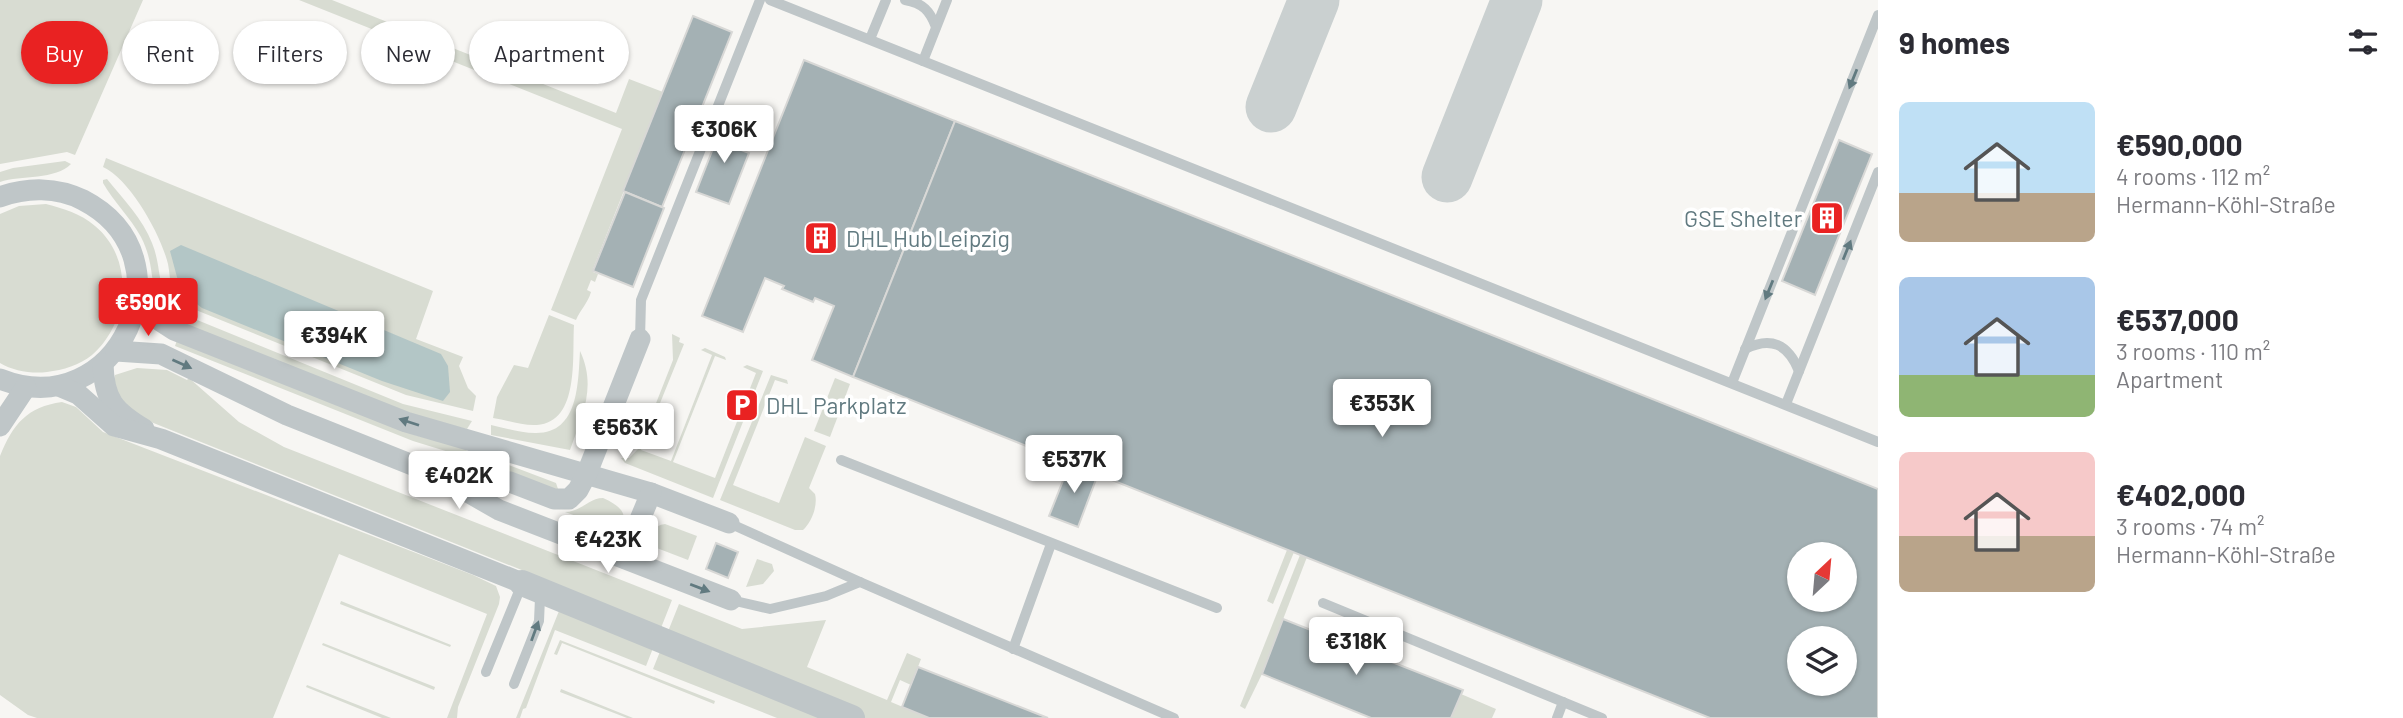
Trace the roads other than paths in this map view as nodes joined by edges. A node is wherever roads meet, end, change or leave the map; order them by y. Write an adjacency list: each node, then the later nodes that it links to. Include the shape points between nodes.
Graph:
1 (760, 0): 14 (lane, via 641,300)
2 (769, 0): 9 (lane)
3 (895, 0): 6 (lane)
4 (905, 0): 8 (lane, via 930,12)
5 (947, 0): 8 (lane)
6 (884, 3): 9 (lane)
7 (1878, 15): 15 (lane, one-way to 15)
8 (936, 27): 10 (lane)
9 (870, 39): 10 (lane)
10 (923, 61): 19 (lane)
11 (1878, 172): 17 (lane, one-way to 11)
12 (0, 197): 13 (street, via 27,190 60,192 105,215 133,256)
13 (137, 306): 16 (street, via 129,330); 27 (street, one-way to 13, via 406,422 174,330)
14 (640, 339): 27 (street)
15 (1745, 349): 17 (lane, via 1760,342 1778,345 1793,355); 19 (lane)
16 (109, 358): 20 (street, via 89,374); 24 (street, via 103,382 111,403); 28 (street, one-way to 28, via 161,354 287,415)
17 (1799, 371): 22 (lane)
18 (0, 379): 21 (street)
19 (1732, 383): 22 (lane)
20 (59, 386): 21 (street); 24 (street, via 78,394 114,426)
21 (26, 387): 23 (street)
22 (1786, 404): 25 (lane)
23 (0, 426)
24 (161, 439): 34 (street)
25 (1878, 442)
26 (841, 460): 31 (lane)
27 (587, 473): 28 (street, via 569,499 554,499 510,482); 29 (street)
28 (440, 476): 32 (street, via 499,510)
29 (651, 493): 30 (street); 32 (street)
30 (729, 523): 33 (lane)
31 (1051, 544): 37 (lane); 38 (lane)
32 (624, 558): 35 (street, one-way to 35)
33 (860, 582): 35 (lane, via 826,596 771,609); 38 (lane)
34 (522, 583): 39 (lane); 40 (lane, one-way to 34, via 539,621 540,598); 42 (street)
35 (731, 600)
36 (1323, 603): 41 (lane)
37 (1217, 608)
38 (1013, 649): 43 (lane)
39 (486, 672)
40 (514, 684)
41 (1563, 702): 44 (lane); 45 (lane)
42 (852, 718)
43 (1174, 718)
44 (1557, 718)
45 (1602, 718)

